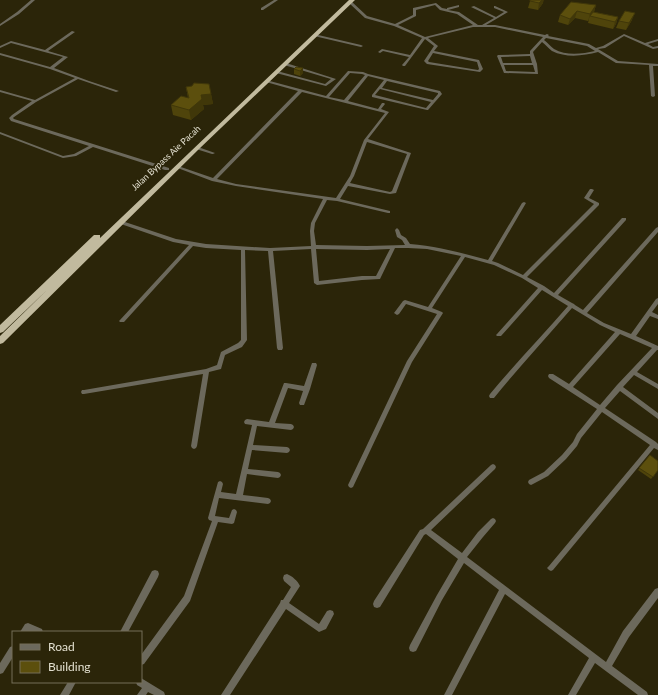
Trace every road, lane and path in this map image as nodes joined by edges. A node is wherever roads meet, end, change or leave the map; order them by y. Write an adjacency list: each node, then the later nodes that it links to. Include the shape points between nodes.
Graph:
1 (33, 0): 13 (street)
2 (276, 0): 7 (street)
3 (349, 1): 9 (highway); 12 (street, via 366,17)
4 (458, 6): 8 (street)
5 (473, 7): 10 (street)
6 (495, 7): 10 (street, via 506,12)
7 (262, 9)
8 (448, 9): 12 (street, via 441,9 436,4 413,9 415,15); 14 (street)
9 (334, 14): 18 (highway); 60 (highway, Jalan Bypass Aie Pacah)
10 (496, 18): 15 (street)
11 (408, 24): 16 (street)
12 (395, 25): 16 (street)
13 (0, 26)
14 (477, 26): 15 (street); 20 (street)
15 (484, 26): 19 (street)
16 (401, 27): 20 (street)
17 (73, 32): 28 (street)
18 (315, 35): 24 (street); 34 (highway)
19 (547, 35): 22 (street); 27 (street, via 588,44)
20 (424, 38): 30 (street, via 436,46); 33 (street)
21 (658, 38): 23 (street)
22 (542, 41): 27 (street, via 550,48 571,55); 32 (street, via 531,52)
23 (645, 44): 26 (street); 27 (street, via 624,35)
24 (361, 46)
25 (0, 47): 28 (street, via 12,42)
26 (658, 47)
27 (597, 50): 37 (street, via 617,62)
28 (46, 51): 41 (street, via 66,57)
29 (380, 52): 33 (street, via 382,50)
30 (433, 52): 30 (street, via 426,62 430,64 468,70 481,69 478,61)
31 (0, 54): 41 (street)
32 (532, 55): 35 (street, via 500,55); 36 (street)
33 (411, 56): 38 (street)
34 (285, 64): 40 (street); 42 (highway)
35 (502, 64): 36 (street); 36 (street, via 505,72 536,73)
36 (534, 64)
37 (651, 64): 39 (street); 52 (street)
38 (404, 65)
39 (658, 65)
40 (292, 66): 43 (street); 43 (street, via 334,78 326,85)
41 (51, 68): 45 (street)
42 (277, 72): 43 (street); 47 (highway)
43 (284, 74)
44 (367, 75): 46 (street); 53 (street, via 349,72); 55 (street)
45 (78, 78): 51 (street); 54 (street)
46 (386, 80): 48 (street); 56 (street, via 440,93)
47 (267, 81): 49 (street); 60 (highway)
48 (380, 88): 56 (street); 56 (street, via 373,96 424,109 429,109)
49 (301, 90): 53 (street); 67 (street)
50 (0, 91): 54 (street)
51 (117, 91)
52 (653, 96)
53 (327, 97): 55 (street)
54 (35, 101): 62 (street, via 11,119)
55 (346, 101): 58 (street)
56 (434, 101)
57 (383, 104): 58 (street)
58 (379, 110): 61 (street, via 387,113)
59 (0, 133): 62 (street, via 63,157 75,155)
60 (206, 137): 63 (highway); 66 (highway, Jalan Bypass Aie Pacah)
61 (366, 140): 68 (street); 68 (street, via 409,153 394,192)
62 (93, 145): 66 (street)
63 (197, 148): 64 (street); 65 (highway)
64 (213, 153)
65 (178, 167): 67 (street); 75 (highway)
66 (168, 169): 97 (highway, Jalan Bypass Aie Pacah)
67 (214, 180): 70 (street)
68 (347, 184): 71 (street)
69 (592, 190): 86 (street, via 586,198 597,204)
70 (325, 199): 71 (street); 79 (street, via 313,223)
71 (337, 200): 73 (street)
72 (524, 203): 85 (street)
73 (388, 212)
74 (624, 219): 88 (street)
75 (120, 222): 78 (street, via 175,241); 101 (highway)
76 (658, 229): 93 (street)
77 (398, 230): 80 (street, via 399,236)
78 (192, 244): 82 (street); 96 (street)
79 (314, 246): 81 (street); 81 (street, via 316,282 319,284 378,278); 83 (street)
80 (408, 246): 81 (street); 84 (street, via 427,247)
81 (393, 247)
82 (243, 249): 83 (street); 105 (street, via 244,340 223,354 219,367)
83 (270, 250): 103 (street)
84 (464, 255): 85 (street); 91 (street)
85 (489, 262): 86 (street)
86 (524, 277): 87 (street)
87 (542, 287): 88 (street); 99 (street)
88 (555, 295): 90 (street)
89 (658, 300): 94 (street)
90 (572, 306): 93 (street); 113 (street)
91 (429, 309): 92 (street, via 405,302); 130 (street, via 440,313 410,360)
92 (397, 313)
93 (584, 313): 98 (street)
94 (649, 313): 95 (street); 100 (street)
95 (658, 317)
96 (122, 321)
97 (0, 330)
98 (619, 331): 100 (street); 109 (street)
99 (499, 335)
100 (632, 337): 102 (street)
101 (0, 341)
102 (657, 347): 106 (street)
103 (280, 348)
104 (314, 365): 111 (street)
105 (206, 372): 112 (street); 121 (street)
106 (634, 372): 108 (street); 110 (street)
107 (551, 376): 109 (street)
108 (658, 387)
109 (569, 388): 115 (street)
110 (619, 388): 115 (street); 116 (street)
111 (307, 389): 114 (street); 119 (street, via 286,385)
112 (84, 392)
113 (492, 396)
114 (302, 403)
115 (601, 408): 122 (street); 128 (street, via 564,457 546,474)
116 (658, 416)
117 (247, 422): 118 (street)
118 (255, 423): 119 (street); 123 (street)
119 (271, 425): 120 (street)
120 (291, 427)
121 (194, 446)
122 (656, 446): 139 (street)
123 (250, 447): 124 (street); 126 (street)
124 (287, 450)
125 (493, 467): 137 (street)
126 (245, 471): 127 (street); 132 (street)
127 (278, 475)
128 (531, 482)
129 (220, 484): 131 (street)
130 (350, 485)
131 (217, 495): 132 (street); 135 (street, via 211,518)
132 (239, 497): 133 (street)
133 (268, 501)
134 (234, 512): 135 (street, via 232,521)
135 (216, 519): 153 (street, via 187,598)
136 (493, 521): 138 (street)
137 (425, 530): 138 (street); 145 (street)
138 (461, 557): 142 (street); 150 (street)
139 (551, 568)
140 (155, 574): 149 (street)
141 (287, 578): 144 (street, via 296,586)
142 (504, 589): 152 (street); 163 (street)
143 (658, 592): 154 (street, via 626,634)
144 (284, 604): 146 (street, via 319,628); 162 (street)
145 (377, 604)
146 (330, 614)
147 (25, 631): 148 (street, via 28,627)
148 (37, 631)
149 (125, 631)
150 (413, 648)
151 (12, 652): 155 (street)
152 (594, 657): 154 (street); 164 (street)
153 (142, 660)
154 (608, 666): 165 (street)
155 (0, 670)
156 (71, 683): 159 (street)
157 (141, 683): 158 (street)
158 (147, 687): 160 (street); 161 (street)
159 (64, 695)
160 (141, 695)
161 (161, 695)
162 (225, 695)
163 (448, 695)
164 (572, 695)
165 (644, 695)

